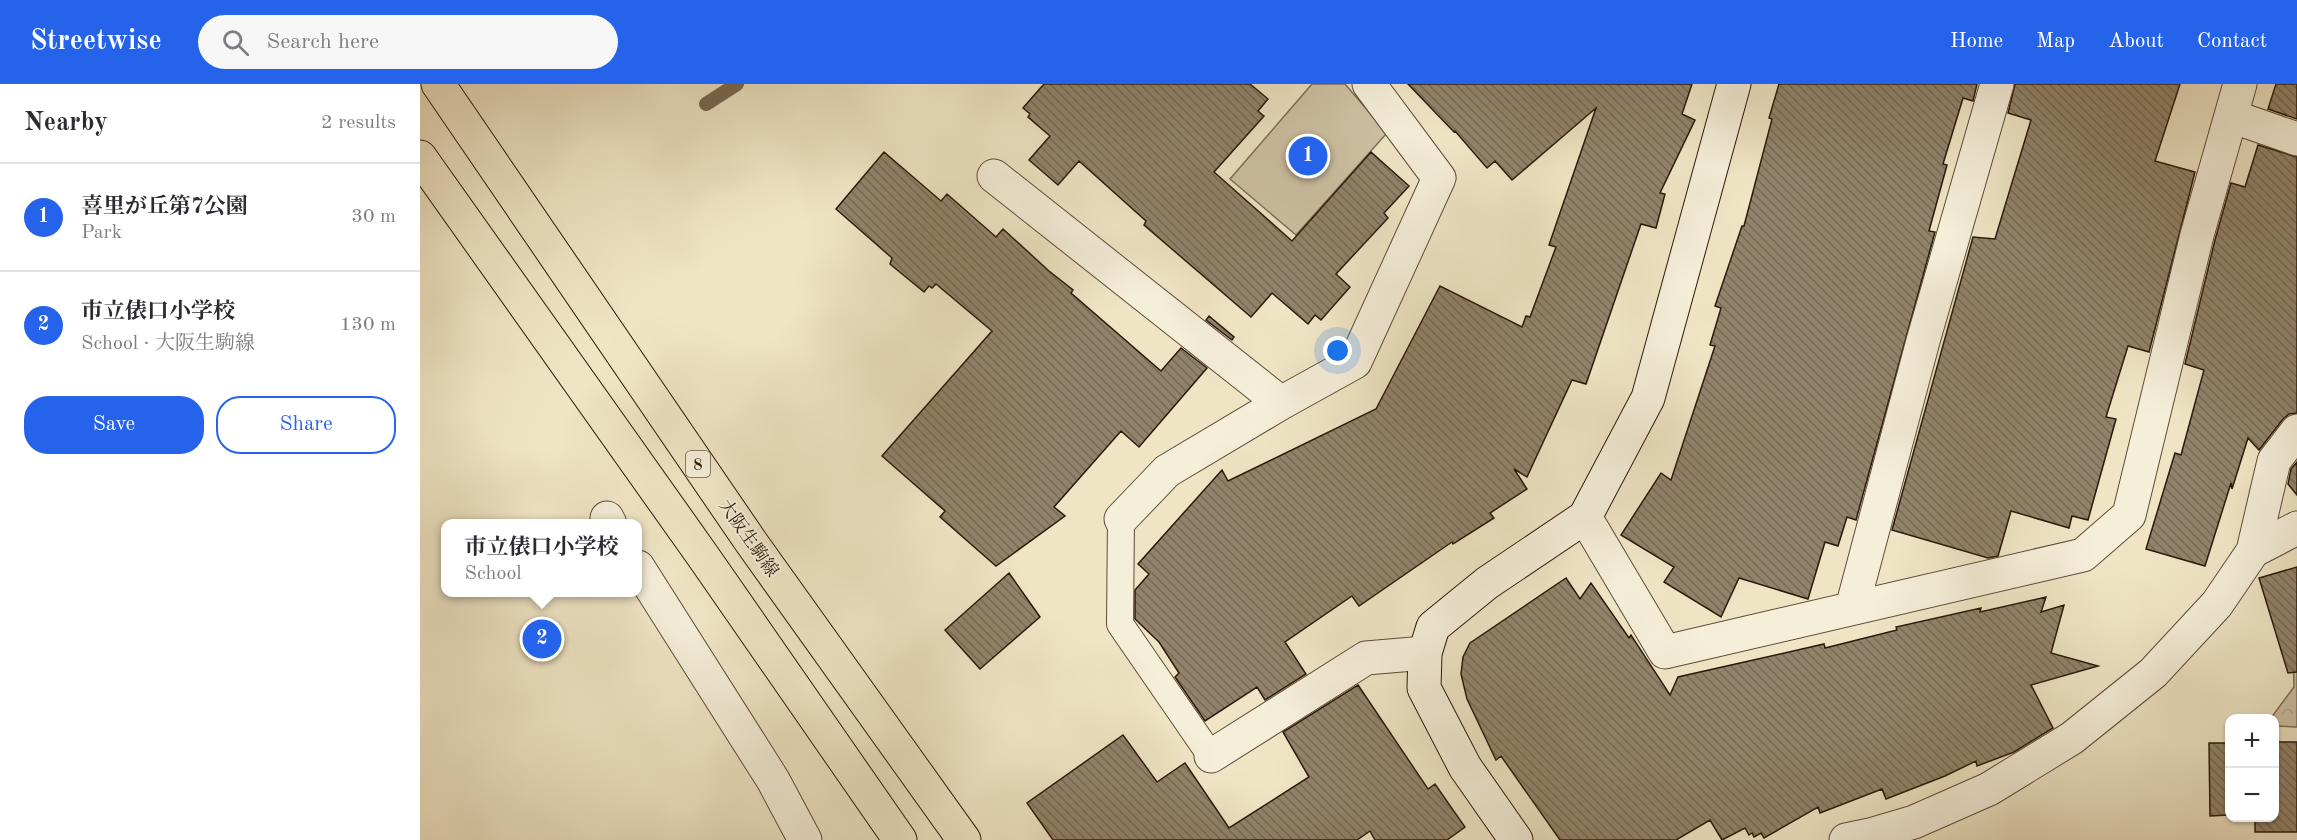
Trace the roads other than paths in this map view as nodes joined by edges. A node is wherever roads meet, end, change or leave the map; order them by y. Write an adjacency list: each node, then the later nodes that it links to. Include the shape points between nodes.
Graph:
1 (438, 84): 22 (main road, 大阪生駒線 / 8, via 751,542)
2 (1369, 84): 10 (street, via 1439,178 1354,362)
3 (1734, 84): 12 (street, via 1648,398)
4 (1997, 84): 17 (street)
5 (2240, 84): 6 (street)
6 (2230, 116): 7 (street); 17 (street, via 2129,515 2083,555)
7 (2297, 139)
8 (420, 157): 21 (main road)
9 (994, 176): 10 (street)
10 (1281, 403): 13 (street, via 1167,471)
11 (2297, 431): 15 (street, via 2274,461)
12 (1585, 517): 17 (street, via 1665,652); 18 (street, via 1487,583 1433,627)
13 (1121, 519): 19 (lane, via 1120,624)
14 (2297, 528): 15 (street)
15 (2253, 551): 24 (street, via 2217,604 2153,673 2072,738 1989,789 1914,822)
16 (642, 573): 20 (street, via 773,780)
17 (1852, 608)
18 (1425, 653): 19 (street, via 1366,658); 23 (street, via 1424,688 1465,767)
19 (1210, 756)
20 (805, 840)
21 (900, 840)
22 (964, 840)
23 (1516, 840)
24 (1846, 840)

